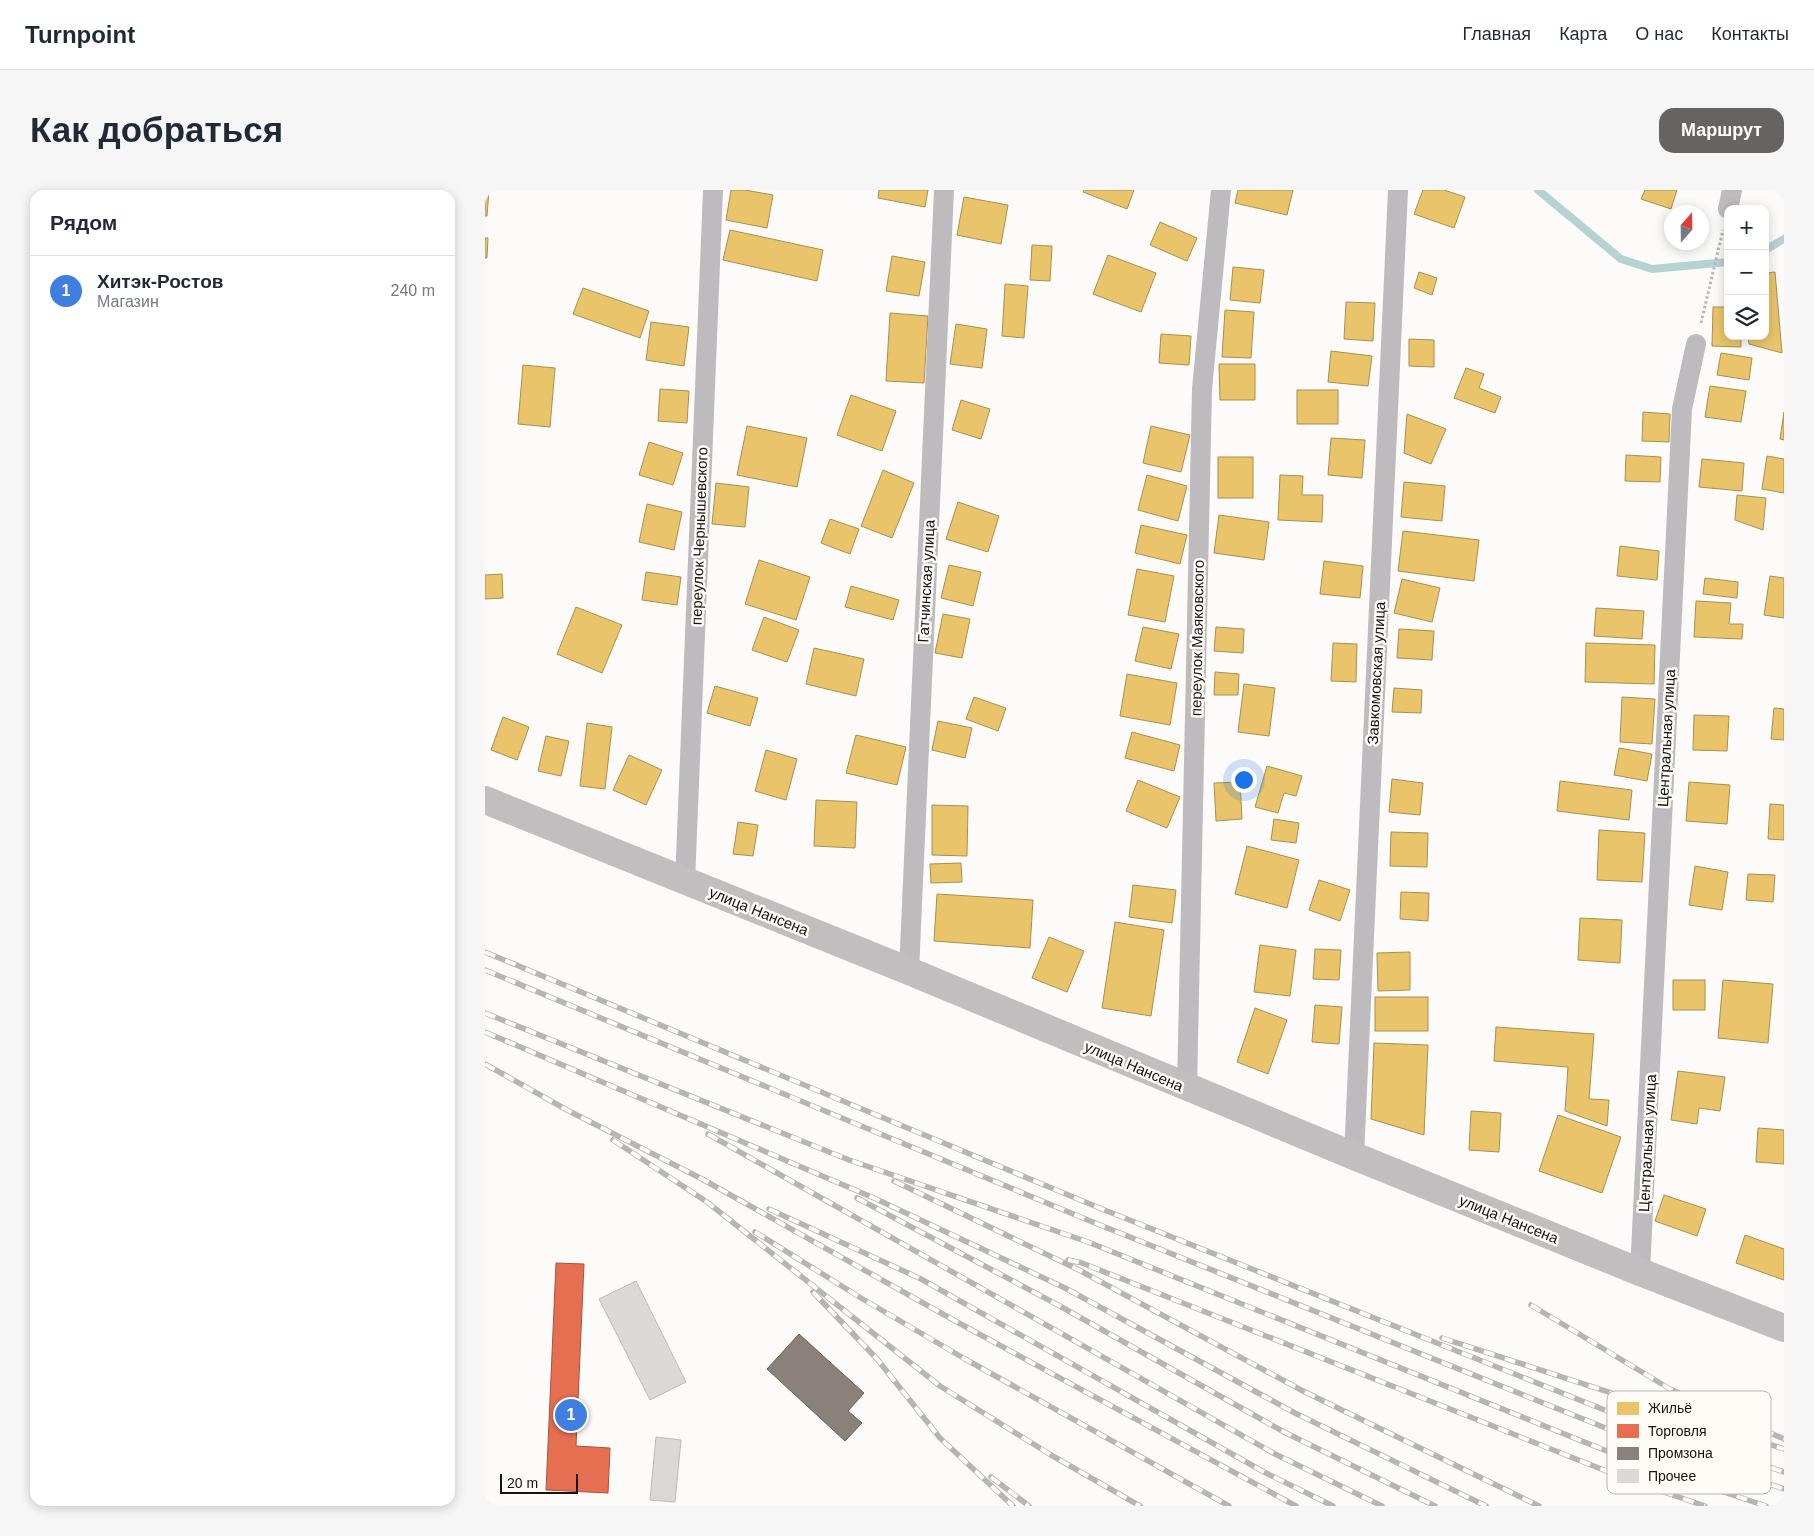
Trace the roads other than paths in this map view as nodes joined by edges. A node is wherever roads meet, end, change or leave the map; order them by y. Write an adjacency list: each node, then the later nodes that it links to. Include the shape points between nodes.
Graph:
1 (713, 190): 9 (street, переулок Чернышевского)
2 (943, 190): 10 (street, Гатчинская улица)
3 (1221, 190): 11 (street, переулок Маяковского, via 1202,389)
4 (1398, 190): 12 (street, Завкомовская улица)
5 (1732, 190): 6 (street)
6 (1729, 205)
7 (1696, 344): 13 (street, Центральная улица, via 1682,410)
8 (485, 800): 9 (main road, улица Нансена)
9 (685, 882): 10 (main road, улица Нансена)
10 (909, 971): 11 (main road, улица Нансена)
11 (1187, 1088): 12 (main road, улица Нансена)
12 (1354, 1156): 13 (main road, улица Нансена)
13 (1640, 1272): 14 (main road, улица Нансена)
14 (1784, 1328)

